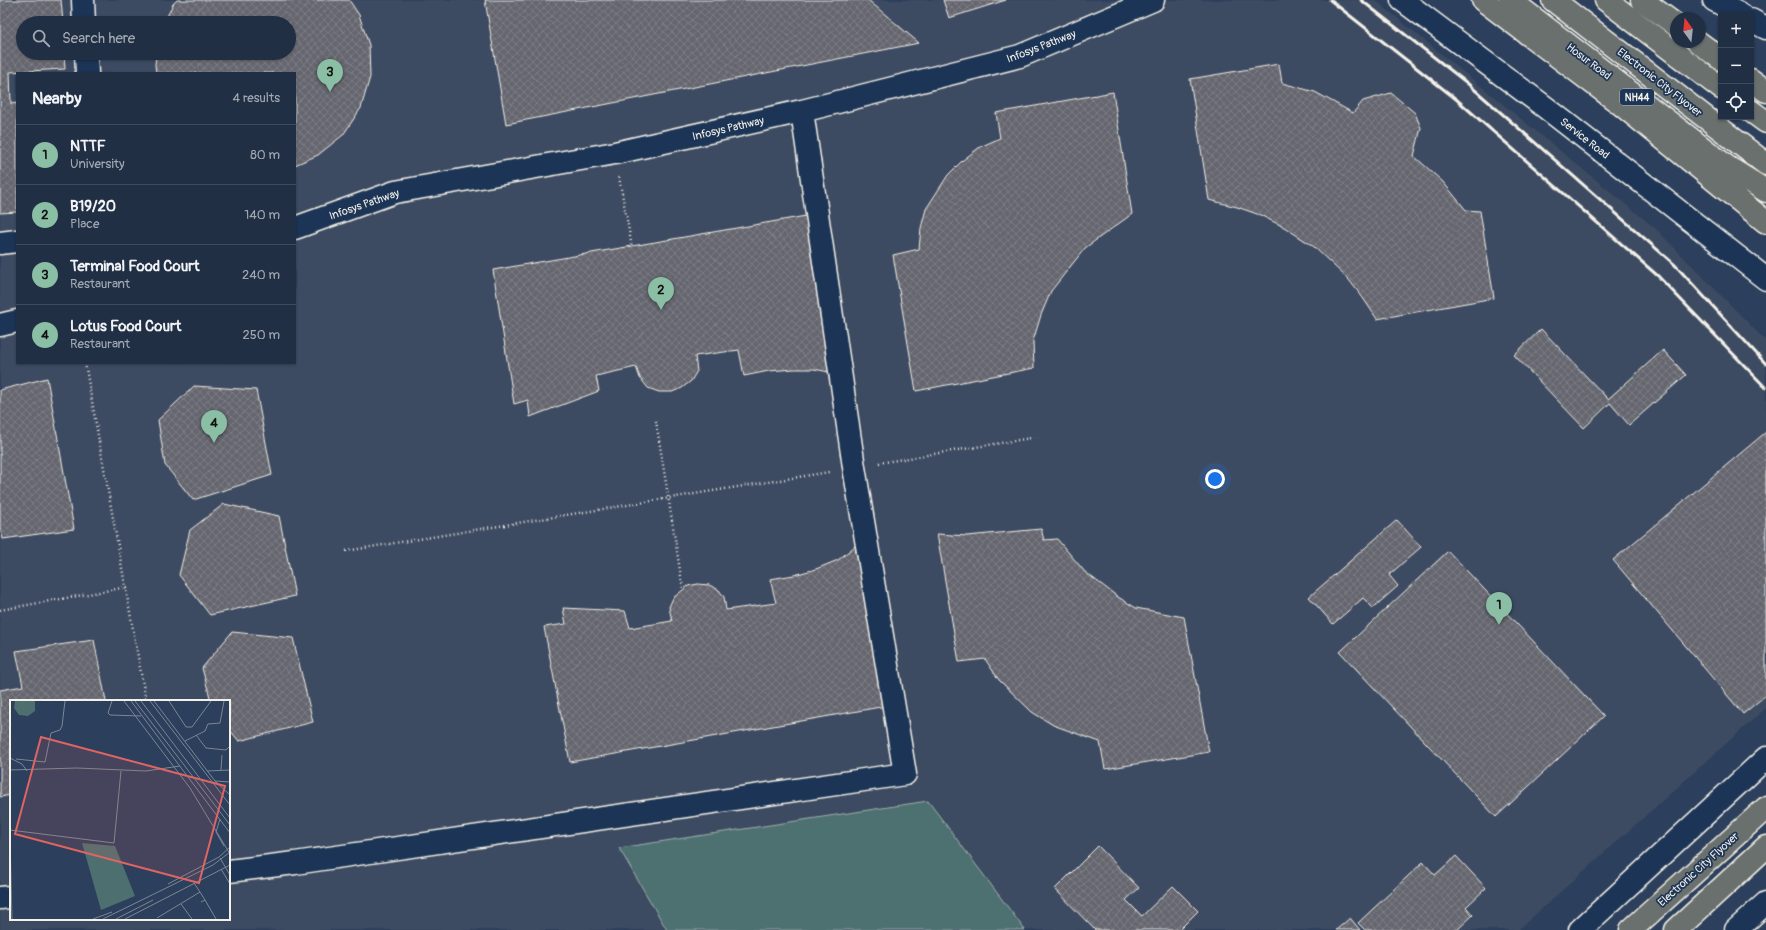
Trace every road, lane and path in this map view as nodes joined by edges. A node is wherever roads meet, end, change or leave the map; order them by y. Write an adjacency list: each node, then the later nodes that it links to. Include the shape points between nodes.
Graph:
1 (83, 0): 11 (street)
2 (1153, 0): 22 (street, Infosys Pathway, via 1020,56)
3 (1402, 0): 33 (street, Service Road, via 1545,107)
4 (1483, 0): 28 (highway, via 1618,102)
5 (1510, 0): 27 (highway, Hosur Road / NH44, via 1726,166)
6 (1553, 0): 26 (highway, Electronic City Flyover)
7 (1606, 0): 20 (highway)
8 (1642, 0): 12 (highway)
9 (1714, 0): 10 (street)
10 (1736, 12)
11 (84, 16)
12 (1670, 21)
13 (1754, 22): 14 (street)
14 (1766, 28)
15 (1706, 48): 16 (highway)
16 (1718, 57)
17 (86, 60): 18 (street)
18 (87, 72)
19 (1754, 82): 21 (highway)
20 (1718, 86)
21 (1766, 91)
22 (802, 111): 25 (street, Infosys Pathway); 39 (street)
23 (1754, 113): 24 (highway)
24 (1766, 122)
25 (614, 153): 29 (street, Infosys Pathway, via 395,192); 32 (path)
26 (1766, 164)
27 (1766, 191)
28 (1766, 222)
29 (296, 228)
30 (16, 241): 31 (street)
31 (0, 243)
32 (632, 247)
33 (1766, 279)
34 (16, 321): 35 (street)
35 (0, 325)
36 (85, 364): 42 (path)
37 (656, 421): 40 (path)
38 (1037, 437): 39 (path)
39 (854, 467): 40 (path); 49 (street, via 905,774 302,862)
40 (668, 498): 41 (path); 43 (path)
41 (346, 551)
42 (127, 587): 44 (path); 45 (path)
43 (683, 589)
44 (0, 610)
45 (146, 700)
46 (1766, 758): 53 (street)
47 (1766, 808): 54 (highway, Electronic City Flyover)
48 (1766, 847): 55 (highway)
49 (230, 870)
50 (10, 897): 51 (street)
51 (0, 898)
52 (1766, 903): 56 (street)
53 (1580, 930)
54 (1631, 930)
55 (1676, 930)
56 (1736, 930)

